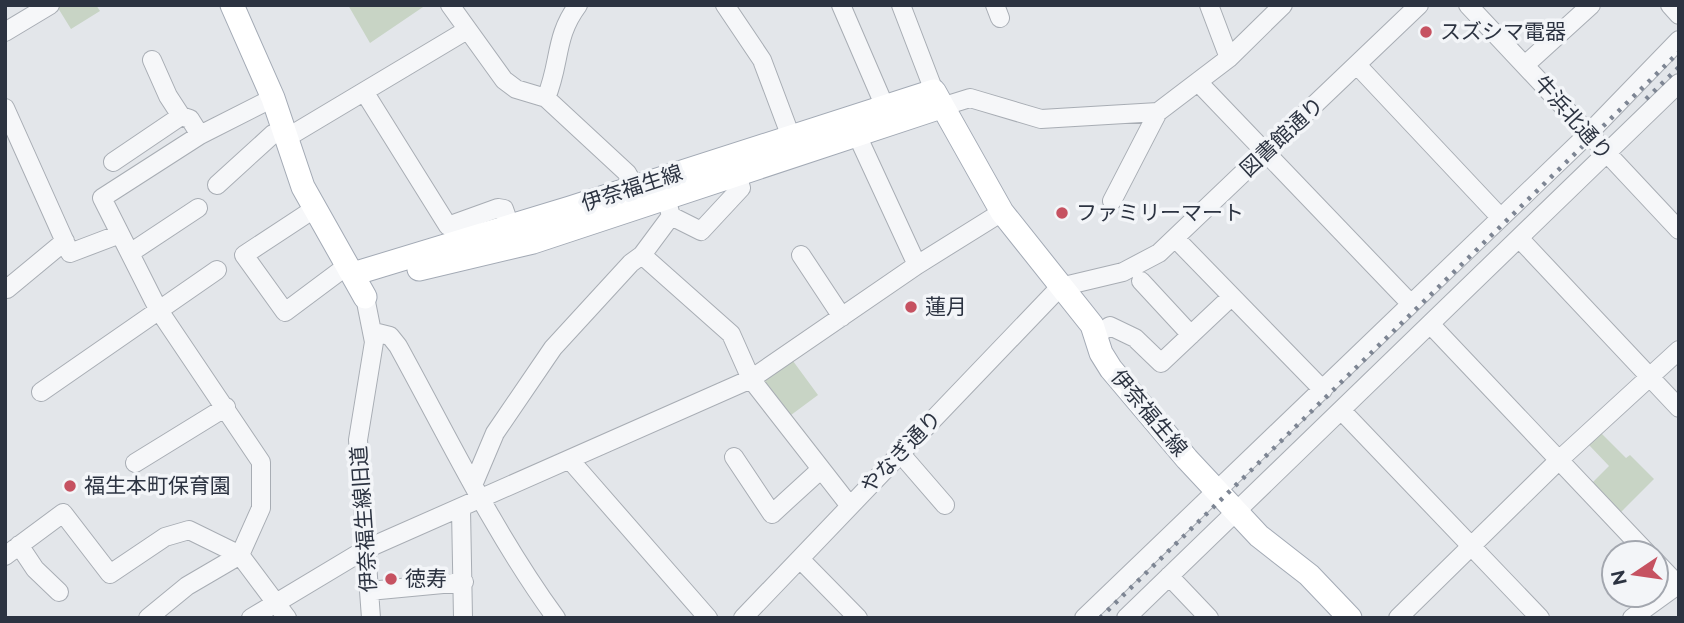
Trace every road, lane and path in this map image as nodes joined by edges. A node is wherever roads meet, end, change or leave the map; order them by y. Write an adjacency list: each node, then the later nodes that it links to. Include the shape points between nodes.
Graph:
1 (50, 5): 16 (street)
2 (232, 5): 26 (main road)
3 (450, 5): 15 (street)
4 (578, 5): 25 (street, via 565,23 556,74)
5 (724, 5): 36 (street, via 762,60)
6 (841, 5): 28 (street)
7 (901, 5): 27 (street)
8 (1209, 5): 18 (street)
9 (1283, 5): 18 (street)
10 (1419, 5): 21 (street, 図書館通り)
11 (1468, 5): 20 (street, 牛浜北通り)
12 (1591, 5): 20 (street)
13 (1670, 5): 14 (street)
14 (1679, 15)
15 (467, 30): 24 (street); 25 (street, via 504,80 516,89)
16 (5, 32)
17 (1679, 40): 35 (street)
18 (1229, 58): 22 (street)
19 (152, 60): 31 (street)
20 (1525, 65): 35 (street, 牛浜北通り)
21 (1358, 66): 37 (street, 図書館通り); 48 (street)
22 (1198, 82): 30 (street); 37 (street)
23 (1679, 83): 38 (street)
24 (365, 93): 32 (street); 49 (street, via 448,226 498,208 504,209)
25 (545, 97): 42 (street, via 627,173)
26 (273, 98): 32 (main road); 33 (street)
27 (937, 99): 28 (main road, 伊奈福生線); 30 (street, via 970,98 1041,118); 34 (main road, 伊奈福生線); 47 (main road, 伊奈福生線)
28 (885, 107): 36 (main road, 伊奈福生線)
29 (5, 108): 54 (street)
30 (1158, 112): 43 (street)
31 (181, 116): 33 (street, via 190,119); 39 (street)
32 (286, 133): 41 (street, via 273,134); 46 (main road)
33 (200, 135): 51 (street, via 102,198)
34 (857, 135): 40 (main road, 伊奈福生線); 58 (street)
35 (1587, 135): 38 (street, 牛浜北通り); 48 (street)
36 (790, 137): 42 (main road, 伊奈福生線)
37 (1265, 152): 52 (street, 図書館通り); 65 (street)
38 (1606, 155): 50 (street, 牛浜北通り); 53 (street)
39 (113, 162)
40 (737, 175): 44 (main road, 伊奈福生線); 44 (street, via 741,188 701,230)
41 (217, 185)
42 (635, 187): 49 (main road, 伊奈福生線)
43 (1112, 201)
44 (669, 207): 56 (street); 60 (main road, 伊奈福生線)
45 (198, 208): 55 (street)
46 (313, 209): 60 (main road); 60 (street, via 244,255 285,312)
47 (1002, 212): 58 (street); 62 (main road, 伊奈福生線)
48 (1500, 217): 65 (street)
49 (510, 226): 60 (main road, 伊奈福生線)
50 (1679, 230)
51 (120, 234): 54 (street, via 70,253); 55 (street)
52 (1175, 238): 62 (street, 図書館通り, via 1136,267); 64 (street)
53 (1519, 238): 68 (street); 73 (street)
54 (65, 241): 63 (street)
55 (130, 253): 66 (street)
56 (642, 255): 74 (street, via 731,334); 86 (street, via 553,348 495,433)
57 (801, 255): 67 (street)
58 (917, 265): 67 (street)
59 (217, 270): 66 (street)
60 (357, 281): 69 (street, 伊奈福生線旧道)
61 (1141, 281): 71 (street)
62 (1060, 288): 70 (main road, 伊奈福生線, via 1093,325); 80 (street, やなぎ通り)
63 (7, 289)
64 (1231, 297): 71 (street); 75 (street)
65 (1410, 304): 75 (street)
66 (158, 309): 76 (street); 77 (street)
67 (842, 317): 74 (street)
68 (1431, 325): 79 (street); 83 (street)
69 (374, 332): 86 (street, via 390,336 398,346); 94 (street, 伊奈福生線旧道, via 358,440)
70 (1096, 335): 71 (street, via 1110,326 1126,332 1161,363); 87 (main road, 伊奈福生線, via 1111,369)
71 (1191, 335)
72 (1679, 350): 73 (street)
73 (1650, 377): 78 (street); 83 (street)
74 (751, 379): 82 (street); 85 (street)
75 (1323, 390): 87 (street)
76 (41, 393)
77 (226, 407): 84 (street); 96 (street, via 261,462 261,508)
78 (1679, 408)
79 (1341, 410): 91 (street); 93 (street)
80 (900, 453): 88 (street); 89 (street, やなぎ通り)
81 (734, 457): 85 (street, via 772,514)
82 (570, 460): 86 (street); 110 (street)
83 (1559, 460): 92 (street); 93 (street)
84 (135, 463)
85 (819, 471): 89 (street)
86 (477, 492): 90 (street); 109 (street)
87 (1217, 492): 91 (main road, 伊奈福生線); 113 (street)
88 (942, 495)
89 (850, 506): 97 (street, やなぎ通り)
90 (461, 509): 94 (street); 99 (street)
91 (1236, 512): 98 (street); 116 (main road, 伊奈福生線, via 1309,575)
92 (1634, 539)
93 (1471, 545): 117 (street); 118 (street)
94 (366, 550): 101 (street, 伊奈福生線旧道); 103 (street)
95 (12, 551): 96 (street, via 63,513 110,574 165,537 189,530); 102 (street)
96 (240, 555): 103 (street); 104 (street, via 187,586)
97 (800, 559): 111 (street, やなぎ通り); 112 (street)
98 (1169, 576): 114 (street); 115 (street)
99 (464, 582): 101 (street); 108 (street)
100 (1678, 585): 119 (street)
101 (369, 591): 107 (street, 伊奈福生線旧道)
102 (59, 593)
103 (274, 601): 105 (street); 106 (street)
104 (148, 618)
105 (251, 618)
106 (287, 618)
107 (371, 618)
108 (463, 618)
109 (556, 618)
110 (708, 618)
111 (743, 618)
112 (858, 618)
113 (1084, 618)
114 (1126, 618)
115 (1209, 618)
116 (1350, 618)
117 (1398, 618)
118 (1540, 618)
119 (1632, 618)

